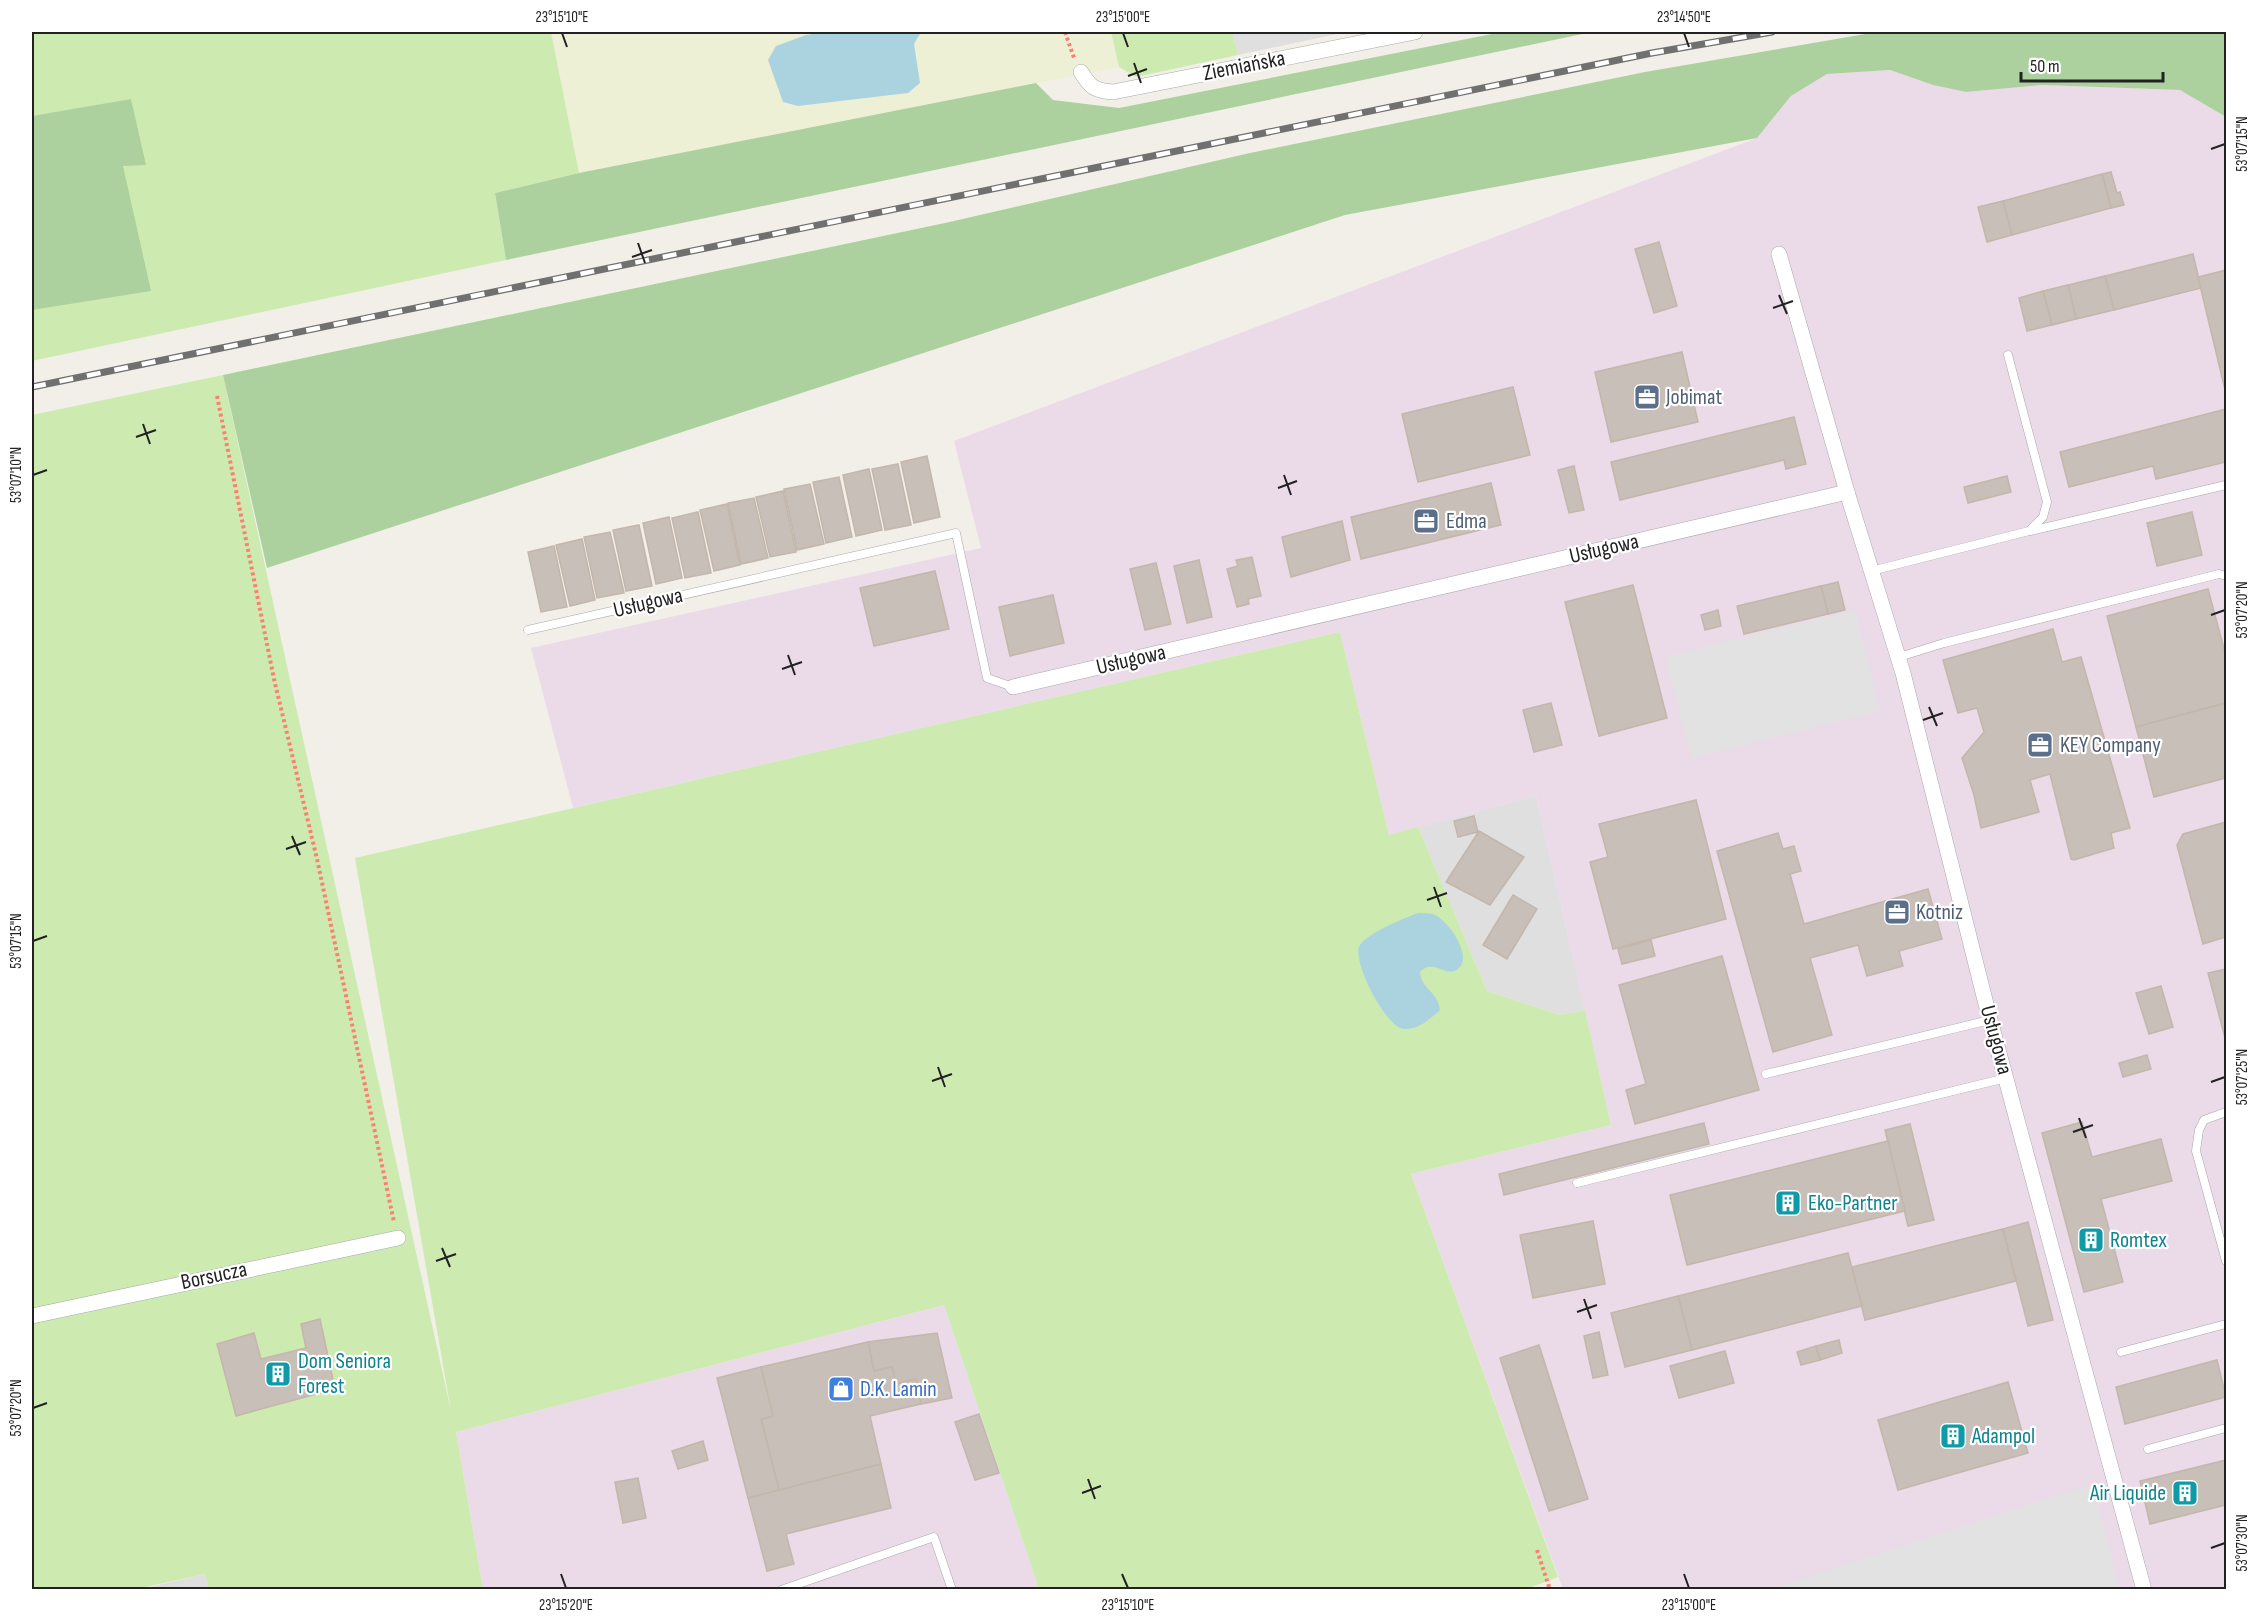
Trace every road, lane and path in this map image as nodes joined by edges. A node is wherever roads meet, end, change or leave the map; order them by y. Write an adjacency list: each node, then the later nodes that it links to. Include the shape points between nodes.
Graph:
1 (1065, 32): 3 (path)
2 (1415, 32): 3 (street, Ziemiańska, via 1113,92 1102,92 1089,85)
3 (1081, 72)
4 (1779, 254): 8 (street, Usługowa)
5 (2008, 355): 9 (lane, via 2047,502 2043,518)
6 (217, 396): 20 (path, via 274,679)
7 (2226, 485): 9 (lane)
8 (1847, 492): 10 (street, Usługowa); 14 (street, Usługowa)
9 (2029, 531): 10 (lane)
10 (1870, 571): 13 (street, Usługowa)
11 (2226, 576): 13 (lane, via 2219,574)
12 (528, 630): 14 (lane, Usługowa, via 956,533 987,678)
13 (1899, 657): 15 (street, Usługowa)
14 (1013, 687)
15 (1990, 1020): 16 (lane); 17 (street, Usługowa)
16 (1766, 1074)
17 (2006, 1078): 19 (lane); 31 (street, Usługowa)
18 (2226, 1112): 21 (lane, via 2204,1120 2196,1151)
19 (1577, 1183)
20 (398, 1238): 22 (street, Borsucza)
21 (2226, 1261)
22 (32, 1316)
23 (2226, 1324): 24 (lane)
24 (2121, 1352)
25 (2226, 1428): 26 (lane)
26 (2148, 1449)
27 (1536, 1550): 30 (path)
28 (781, 1590): 29 (lane, via 934,1537)
29 (952, 1590)
30 (1550, 1590)
31 (2144, 1590)

